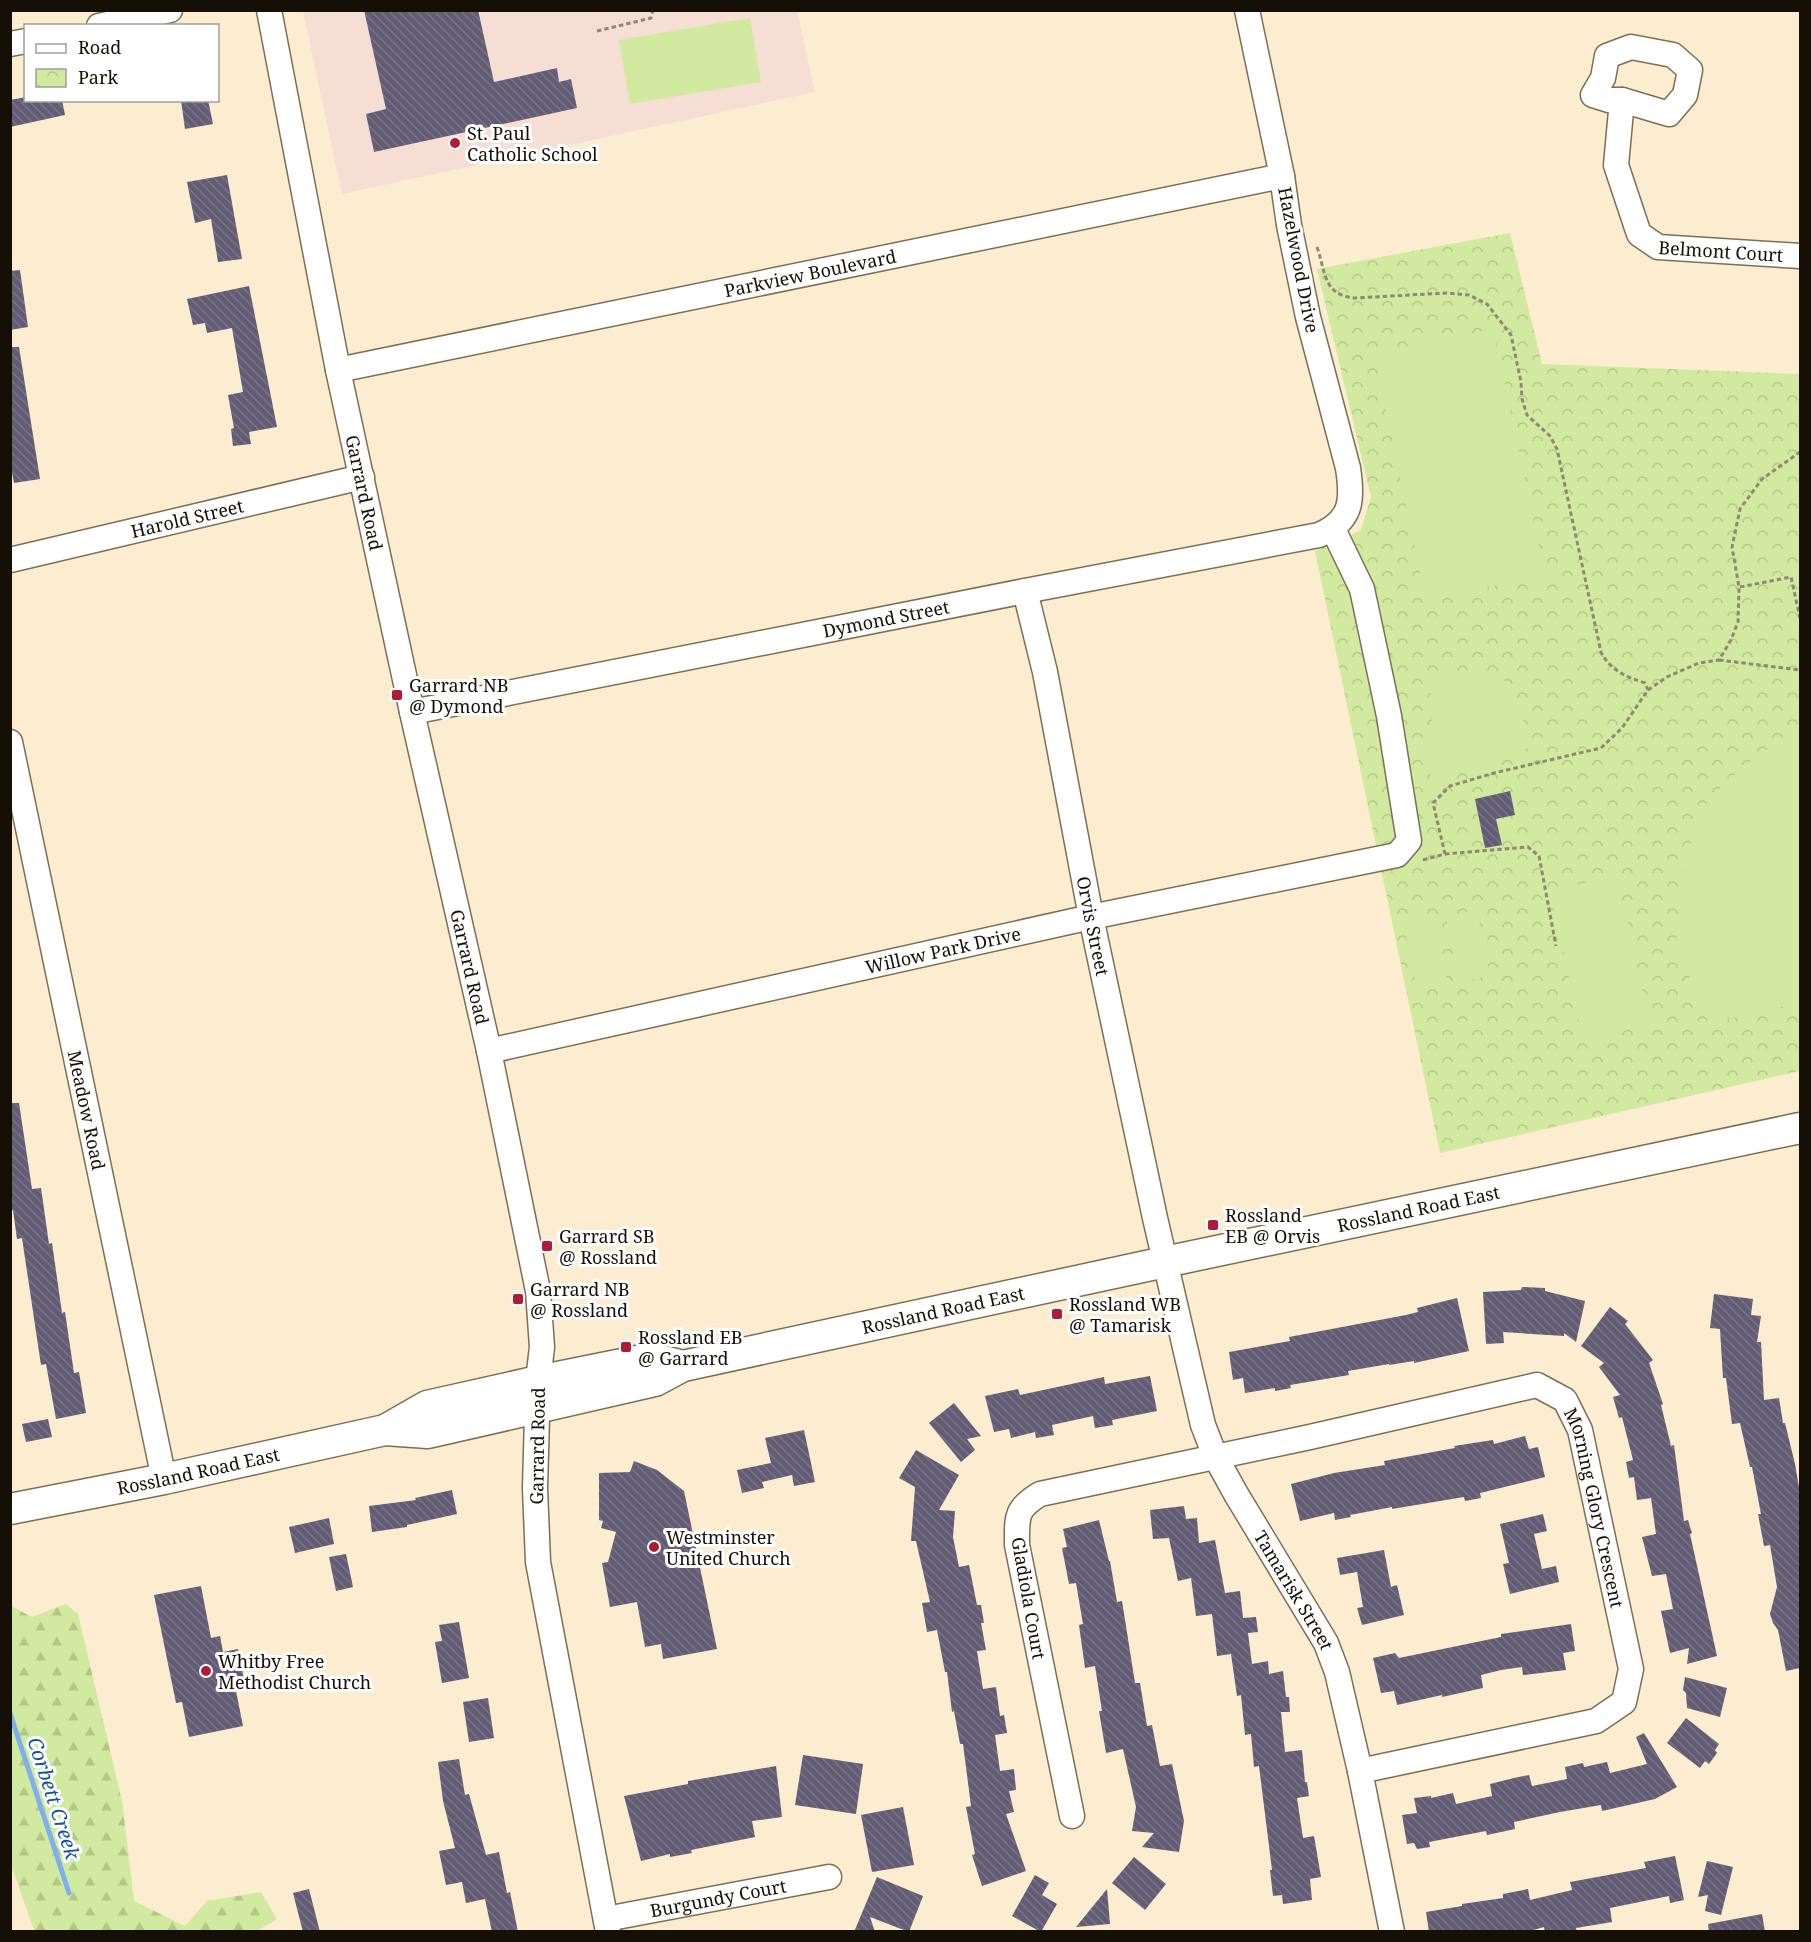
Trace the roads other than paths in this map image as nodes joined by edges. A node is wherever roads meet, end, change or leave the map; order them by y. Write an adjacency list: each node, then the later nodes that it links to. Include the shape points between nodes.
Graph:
1 (170, 10): 4 (street)
2 (269, 10): 8 (street, Garrard Road)
3 (1247, 10): 6 (street, Hazelwood Drive)
4 (108, 24)
5 (1622, 100): 7 (street, Belmont Court, via 1617,165 1640,234 1658,248)
6 (1282, 176): 8 (street, Parkview Boulevard); 10 (street, Hazelwood Drive, via 1308,317 1351,488 1349,508)
7 (1800, 256)
8 (338, 370): 9 (street, Garrard Road)
9 (362, 477): 11 (street, Harold Street); 13 (street, Garrard Road)
10 (1333, 529): 12 (street, Dymond Street, via 1319,535); 15 (street, Willow Park Drive, via 1362,589 1389,716 1409,841 1397,855)
11 (10, 560)
12 (1025, 591): 13 (street, Dymond Street); 15 (street, Orvis Street, via 1045,672)
13 (412, 712): 16 (street, Garrard Road)
14 (10, 742): 21 (street, Meadow Road)
15 (1092, 917): 16 (street, Willow Park Drive); 18 (street, Orvis Street)
16 (489, 1051): 19 (street, Garrard Road, via 538,1291 542,1347)
17 (1800, 1128): 18 (main road, Rossland Road East)
18 (1165, 1262): 19 (main road, Rossland Road East, via 683,1366 655,1381); 20 (street, Tamarisk Street, via 1203,1425)
19 (538, 1395): 21 (main road, Rossland Road East, via 428,1433 385,1430); 26 (street, Garrard Road, via 538,1562)
20 (1215, 1456): 23 (street, Tamarisk Street, via 1326,1643 1337,1672); 23 (street, Morning Glory Crescent, via 1537,1385 1565,1400 1580,1430 1631,1669 1624,1702 1596,1721); 24 (street, Gladiola Court, via 1040,1494 1024,1504 1017,1520 1017,1545)
21 (164, 1479): 22 (main road, Rossland Road East)
22 (10, 1509)
23 (1360, 1771): 27 (street, Tamarisk Street)
24 (1072, 1816)
25 (830, 1877): 26 (street, Burgundy Court)
26 (607, 1925)
27 (1392, 1932)

